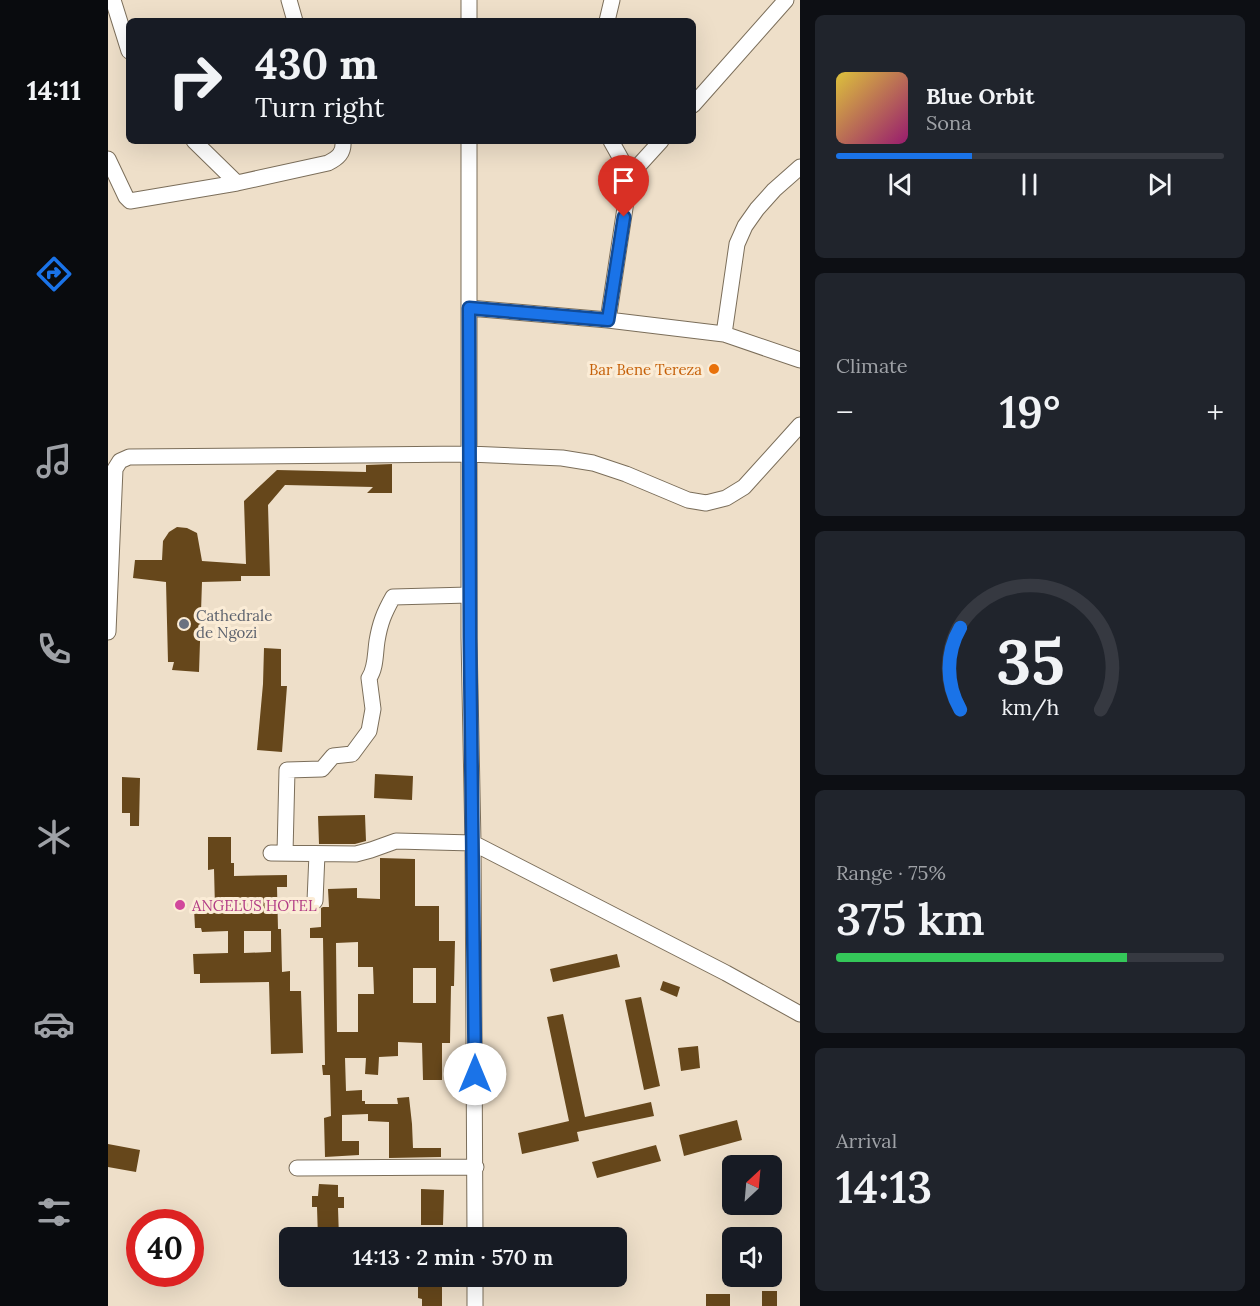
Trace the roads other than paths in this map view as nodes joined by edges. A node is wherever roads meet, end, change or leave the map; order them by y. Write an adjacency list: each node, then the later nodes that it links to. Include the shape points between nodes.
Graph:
1 (113, 0): 11 (street)
2 (289, 0): 8 (street)
3 (469, 0): 9 (street)
4 (612, 0): 10 (street)
5 (786, 0): 12 (street)
6 (794, 0): 7 (street)
7 (800, 6)
8 (294, 18)
9 (469, 18)
10 (608, 18)
11 (126, 41)
12 (696, 102)
13 (197, 144): 21 (street)
14 (343, 144): 21 (street, via 342,153 328,163)
15 (469, 144): 22 (street)
16 (613, 144): 20 (street)
17 (658, 144): 20 (street)
18 (108, 159): 21 (street, via 130,201)
19 (800, 167): 24 (street, via 757,208 745,226 737,244)
20 (630, 176): 23 (street)
21 (237, 183)
22 (469, 308): 23 (street); 27 (street)
23 (608, 320): 24 (street)
24 (724, 334): 25 (street)
25 (800, 360)
26 (800, 425): 27 (street, via 744,487 726,498 706,503 687,500 593,463)
27 (469, 454): 28 (street); 29 (street, via 129,457 120,461 115,469)
28 (469, 595): 30 (street); 31 (street, via 393,597 384,613 369,678 373,709 369,731 352,754 333,756 321,769 287,770 278,853)
29 (108, 632)
30 (473, 843): 31 (street, via 396,841 356,854); 33 (street); 34 (street)
31 (317, 854): 32 (street)
32 (315, 901)
33 (800, 1014)
34 (476, 1167): 35 (street); 36 (street)
35 (297, 1168)
36 (475, 1227)
37 (475, 1287): 38 (street)
38 (475, 1306)

